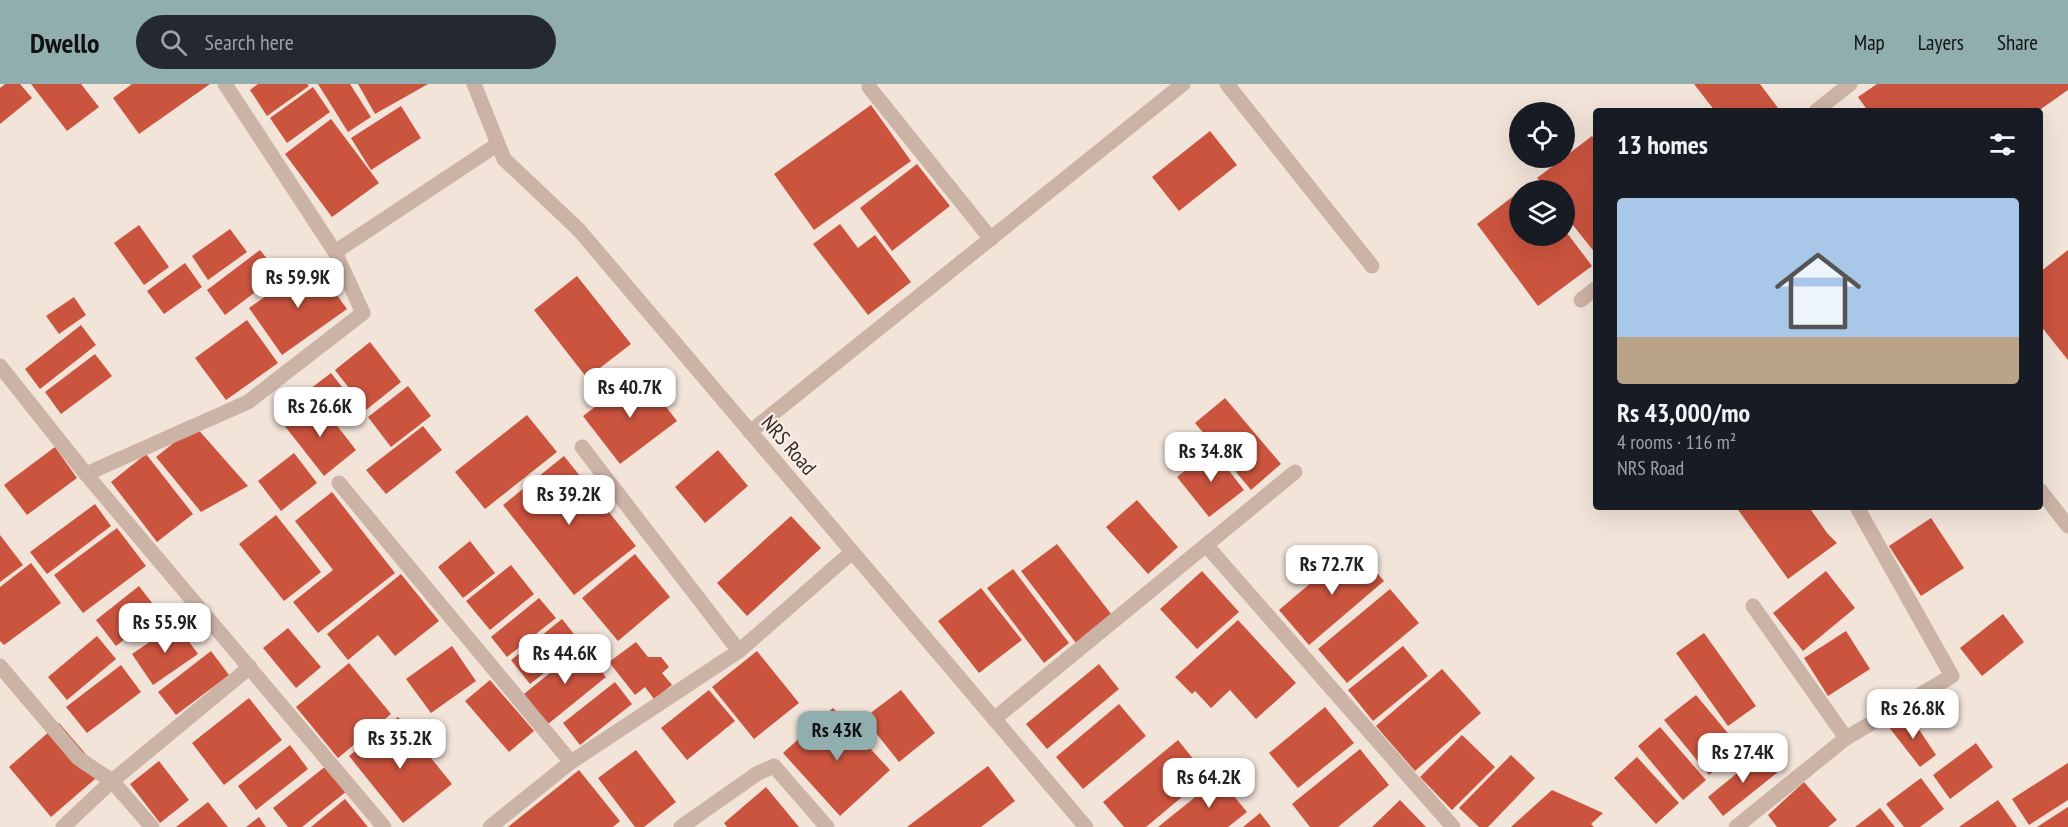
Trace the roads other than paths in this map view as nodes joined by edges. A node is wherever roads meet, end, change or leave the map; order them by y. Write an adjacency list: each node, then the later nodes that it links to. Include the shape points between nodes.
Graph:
1 (225, 84): 10 (street)
2 (474, 84): 8 (street, NRS Road)
3 (1184, 84): 9 (street)
4 (1227, 84): 11 (street)
5 (1850, 84): 7 (street)
6 (868, 87): 9 (street)
7 (1820, 108)
8 (498, 144): 10 (street); 15 (street, NRS Road, via 504,159 579,230)
9 (991, 239): 15 (street)
10 (335, 252): 18 (street, via 363,313 248,402)
11 (1372, 266)
12 (1593, 290): 13 (street)
13 (1581, 300)
14 (0, 366): 18 (street)
15 (750, 432): 24 (street, NRS Road)
16 (582, 447): 26 (street)
17 (1294, 472): 23 (street)
18 (86, 474): 28 (street)
19 (339, 483): 31 (street)
20 (2043, 494): 22 (street)
21 (1859, 510): 30 (street, via 1952,676)
22 (2068, 526)
23 (1206, 545): 29 (street); 40 (street)
24 (852, 552): 26 (street); 29 (street, NRS Road)
25 (1753, 606): 30 (street)
26 (739, 651): 31 (street)
27 (0, 666): 32 (street, via 78,758)
28 (250, 667): 32 (street); 35 (street)
29 (994, 719): 39 (street, NRS Road)
30 (1846, 738): 41 (street)
31 (571, 762): 36 (street)
32 (112, 781): 33 (street); 34 (street)
33 (63, 827)
34 (152, 827)
35 (384, 827)
36 (490, 827)
37 (681, 827): 38 (street, via 774,766)
38 (827, 827)
39 (1086, 827)
40 (1453, 827)
41 (1736, 827)

